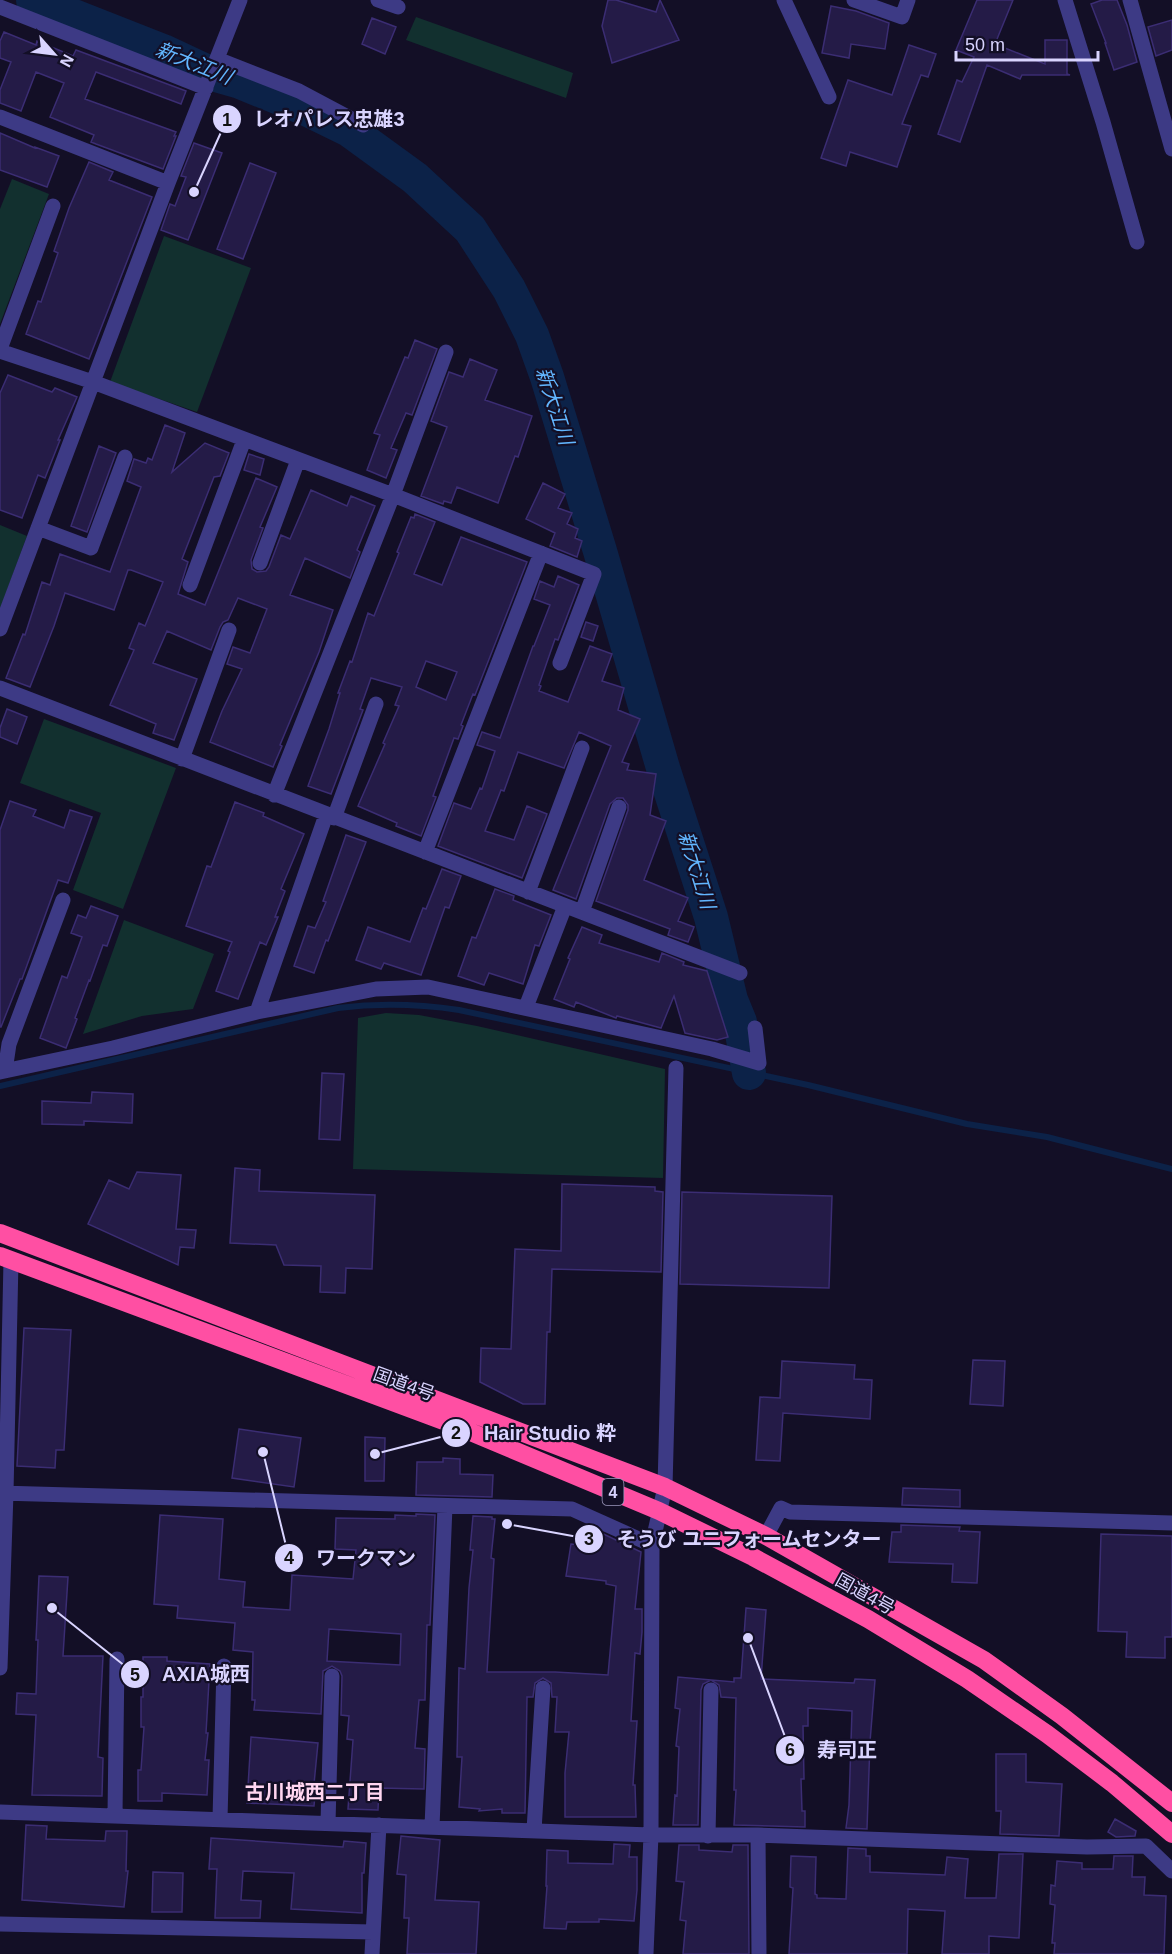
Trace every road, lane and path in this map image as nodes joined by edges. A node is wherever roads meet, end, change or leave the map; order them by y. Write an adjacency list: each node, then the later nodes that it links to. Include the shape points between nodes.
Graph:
1 (240, 0): 10 (street)
2 (378, 0): 9 (street)
3 (784, 0): 12 (street)
4 (854, 0): 5 (street, via 902,17)
5 (908, 0)
6 (1065, 0): 18 (street)
7 (1130, 0): 15 (street)
8 (0, 7): 11 (street)
9 (398, 7)
10 (216, 62): 11 (street); 14 (street, via 299,91)
11 (207, 85): 16 (street)
12 (829, 97)
13 (0, 117): 16 (street)
14 (363, 125)
15 (1172, 149)
16 (168, 183): 21 (street)
17 (53, 206): 19 (street)
18 (1137, 242)
19 (0, 350): 21 (street)
20 (446, 351): 25 (street)
21 (93, 382): 22 (street); 26 (street)
22 (244, 440): 24 (street); 29 (street)
23 (125, 458): 26 (street, via 91,548)
24 (298, 460): 25 (street); 28 (street)
25 (393, 495): 27 (street); 37 (street)
26 (38, 528): 30 (street)
27 (541, 553): 32 (street, via 594,574); 40 (street)
28 (260, 563)
29 (190, 585)
30 (0, 629)
31 (229, 630): 36 (street)
32 (560, 663)
33 (0, 688): 36 (street)
34 (376, 704): 39 (street)
35 (582, 748): 41 (street)
36 (182, 759): 37 (street)
37 (274, 795): 39 (street)
38 (619, 807): 44 (street)
39 (330, 816): 40 (street); 47 (street)
40 (425, 852): 41 (street)
41 (528, 892): 43 (street)
42 (63, 900): 50 (street, via 9,1044)
43 (565, 906): 44 (street); 46 (street)
44 (582, 912): 45 (street)
45 (739, 972)
46 (526, 1007): 47 (street, via 428,987 376,988); 48 (street, via 759,1063)
47 (257, 1012): 50 (street)
48 (755, 1028)
49 (676, 1068): 53 (street)
50 (3, 1072)
51 (0, 1233): 53 (highway, 国道4号 / 4)
52 (5, 1258): 54 (street); 56 (highway, 国道4号 / 4, via 449,1423)
53 (665, 1488): 56 (street); 58 (highway, 国道4号 / 4)
54 (3, 1493): 55 (street); 62 (street)
55 (446, 1506): 59 (street, via 572,1509); 72 (street)
56 (660, 1511): 59 (street); 74 (highway, 国道4号 / 4, via 868,1619 967,1679 1103,1776)
57 (1172, 1523): 58 (street, via 790,1512 781,1508)
58 (766, 1536): 66 (highway, 国道4号 / 4, via 984,1660)
59 (652, 1545): 75 (street)
60 (117, 1659): 68 (street)
61 (224, 1666): 69 (street)
62 (0, 1668)
63 (332, 1676): 70 (street)
64 (543, 1688): 73 (street)
65 (711, 1690): 77 (street)
66 (1172, 1803)
67 (0, 1812): 68 (street)
68 (115, 1815): 69 (street)
69 (220, 1819): 70 (street)
70 (328, 1823): 71 (street)
71 (379, 1825): 72 (street); 80 (street)
72 (432, 1827): 73 (street)
73 (534, 1830): 75 (street)
74 (1172, 1834)
75 (651, 1835): 77 (street); 82 (street)
76 (758, 1835): 77 (street); 78 (street, via 1146,1846); 83 (street)
77 (708, 1836)
78 (1172, 1870)
79 (0, 1924): 80 (street)
80 (373, 1932): 81 (street)
81 (372, 1954)
82 (646, 1954)
83 (759, 1954)

